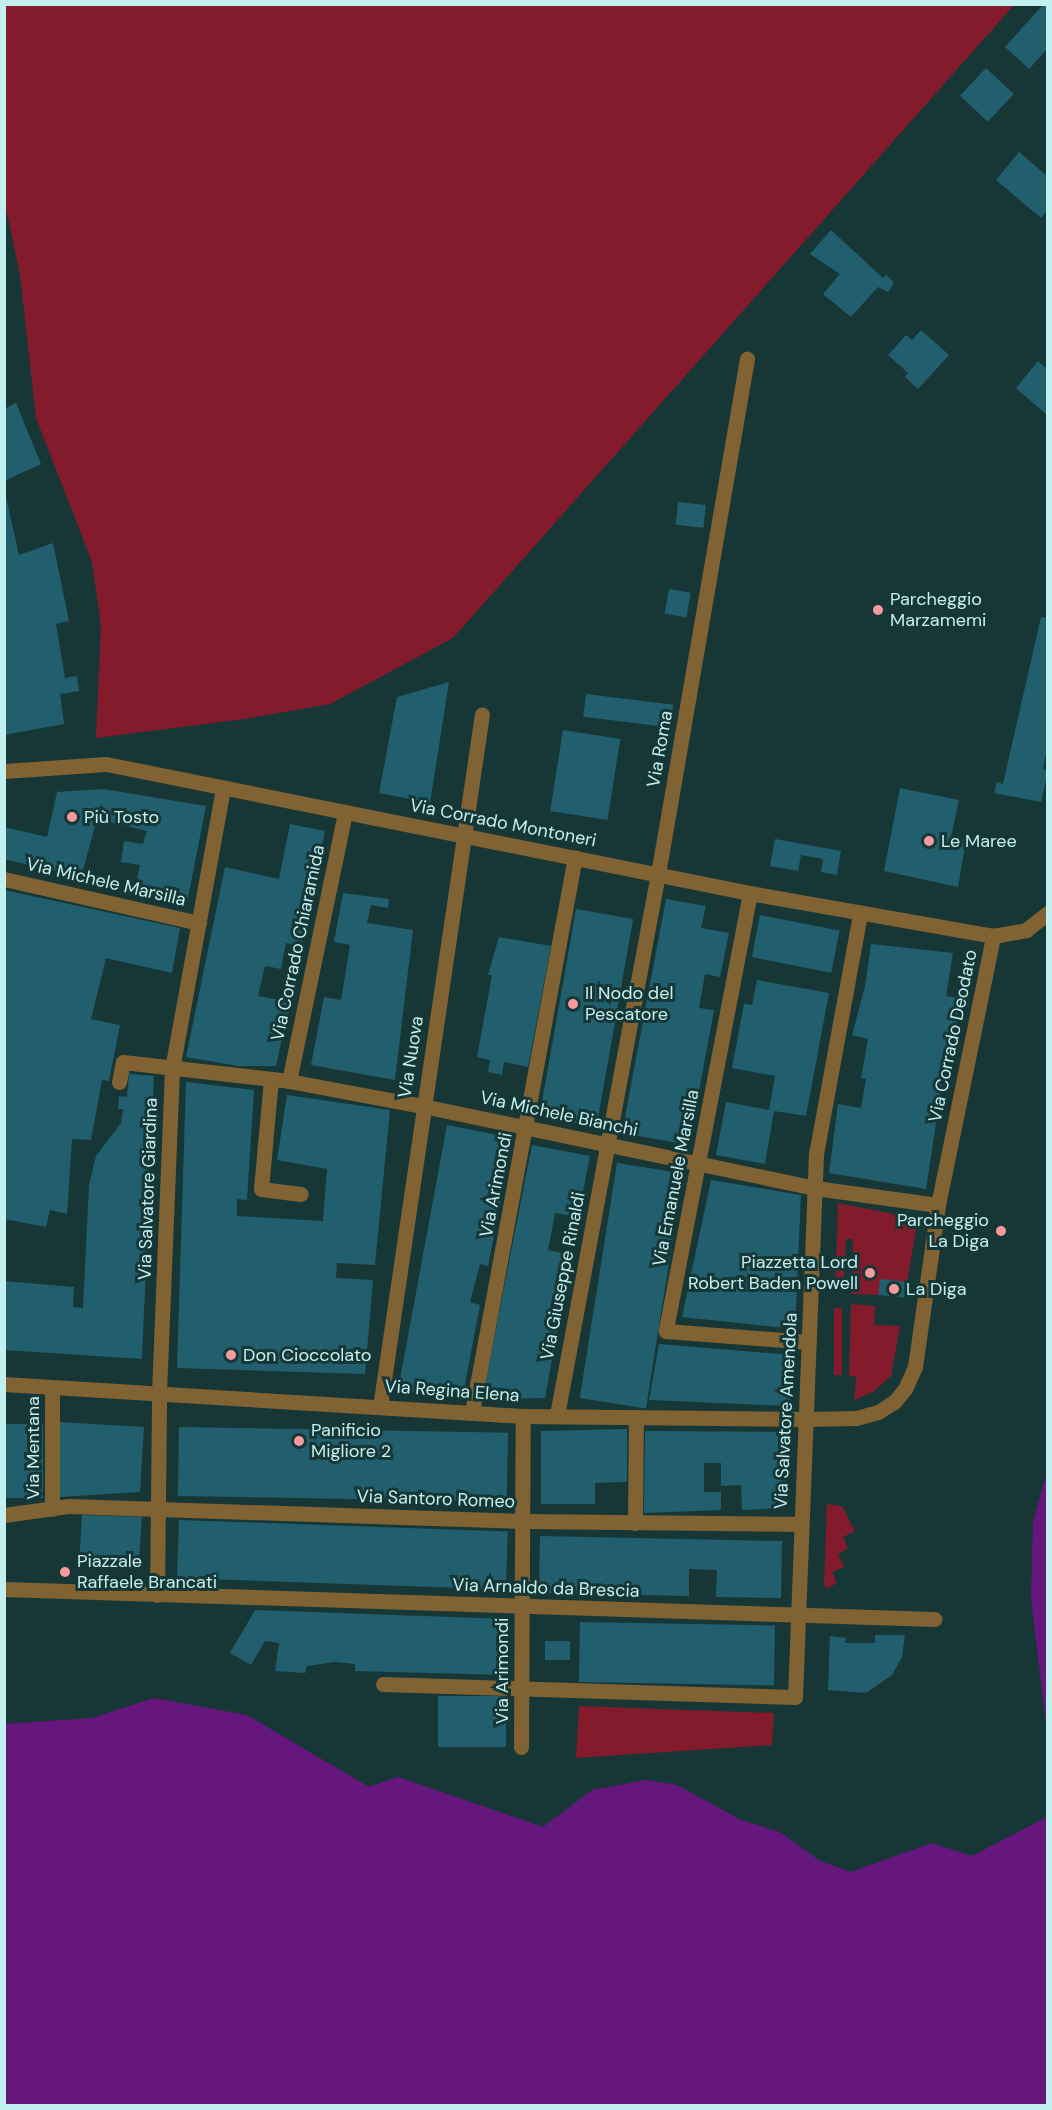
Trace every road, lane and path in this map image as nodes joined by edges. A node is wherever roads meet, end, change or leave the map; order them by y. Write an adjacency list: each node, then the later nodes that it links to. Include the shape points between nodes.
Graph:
1 (747, 359): 8 (street, Via Roma)
2 (482, 714): 6 (street, Via Nuova)
3 (4, 771): 4 (street, Via Corrado Montoneri, via 106,764)
4 (223, 789): 5 (street, Via Corrado Montoneri); 13 (street, Via Salvatore Giardina)
5 (345, 812): 6 (street, Via Corrado Montoneri); 17 (street, Via Corrado Chiaramida)
6 (465, 836): 7 (street, Via Corrado Montoneri); 19 (street, Via Nuova)
7 (575, 857): 8 (street, Via Corrado Montoneri); 20 (street, Via Arimondi)
8 (658, 874): 10 (street, Via Corrado Montoneri); 21 (street, Via Roma)
9 (4, 879): 13 (street, Via Michele Marsilla)
10 (750, 893): 12 (street, Via Corrado Montoneri); 22 (street, Via Emanuele Marsilla)
11 (1047, 913): 14 (street, Via Corrado Deodato, via 1026,930)
12 (860, 914): 14 (street, Via Corrado Montoneri); 23 (street, Via Salvatore Amendola, via 816,1154)
13 (199, 923): 15 (street, Via Salvatore Giardina)
14 (993, 936): 25 (street, Via Corrado Deodato)
15 (172, 1069): 16 (street, Via Michele Bianchi); 18 (street, Via Michele Bianchi, via 123,1062); 29 (street, Via Salvatore Giardina)
16 (272, 1079): 17 (street, Via Michele Bianchi); 24 (street, via 261,1189)
17 (289, 1081): 19 (street, Via Michele Bianchi)
18 (119, 1082)
19 (423, 1106): 20 (street, Via Michele Bianchi); 31 (street, Via Nuova)
20 (527, 1128): 21 (street, Via Michele Bianchi); 32 (street, Via Arimondi)
21 (607, 1144): 22 (street, Via Michele Bianchi); 33 (street, Via Giuseppe Rinaldi)
22 (699, 1163): 23 (street, Via Michele Bianchi); 26 (street, Via Emanuele Marsilla, via 666,1331)
23 (815, 1188): 25 (street, Via Michele Bianchi); 26 (street, Via Salvatore Amendola)
24 (301, 1194)
25 (938, 1205): 30 (street, Via Corrado Deodato, via 915,1367)
26 (809, 1342): 36 (street, Via Salvatore Amendola)
27 (4, 1384): 28 (street, Via Regina Elena)
28 (52, 1387): 29 (street, Via Regina Elena); 38 (street, Via Mentana)
29 (159, 1393): 31 (street, Via Regina Elena); 37 (street, Via Salvatore Giardina)
30 (894, 1402): 36 (street, Via Regina Elena, via 878,1412 856,1418)
31 (380, 1407): 32 (street, Via Regina Elena)
32 (472, 1413): 34 (street, Via Regina Elena)
33 (557, 1415): 34 (street, Via Regina Elena); 35 (street, Via Regina Elena)
34 (523, 1416): 40 (street, Via Arimondi)
35 (636, 1417): 36 (street, Via Regina Elena); 41 (street)
36 (805, 1419): 42 (street, Via Salvatore Amendola)
37 (159, 1508): 38 (street, Via Santoro Romeo); 40 (street, Via Santoro Romeo); 44 (street, Via Salvatore Giardina)
38 (52, 1509): 39 (street, Via Santoro Romeo)
39 (4, 1515)
40 (522, 1521): 41 (street, Via Santoro Romeo); 45 (street, Via Arimondi)
41 (635, 1523): 42 (street, Via Santoro Romeo)
42 (801, 1524): 46 (street, Via Salvatore Amendola)
43 (4, 1589): 44 (street, Via Arnaldo da Brescia)
44 (157, 1595): 45 (street, Via Arnaldo da Brescia)
45 (522, 1606): 46 (street, Via Arnaldo da Brescia); 49 (street, Via Arimondi)
46 (797, 1616): 47 (street, Via Arnaldo da Brescia); 49 (street, Via Salvatore Amendola, via 795,1697)
47 (935, 1619)
48 (383, 1684): 49 (street)
49 (522, 1687): 50 (street, Via Arimondi)
50 (521, 1747)

